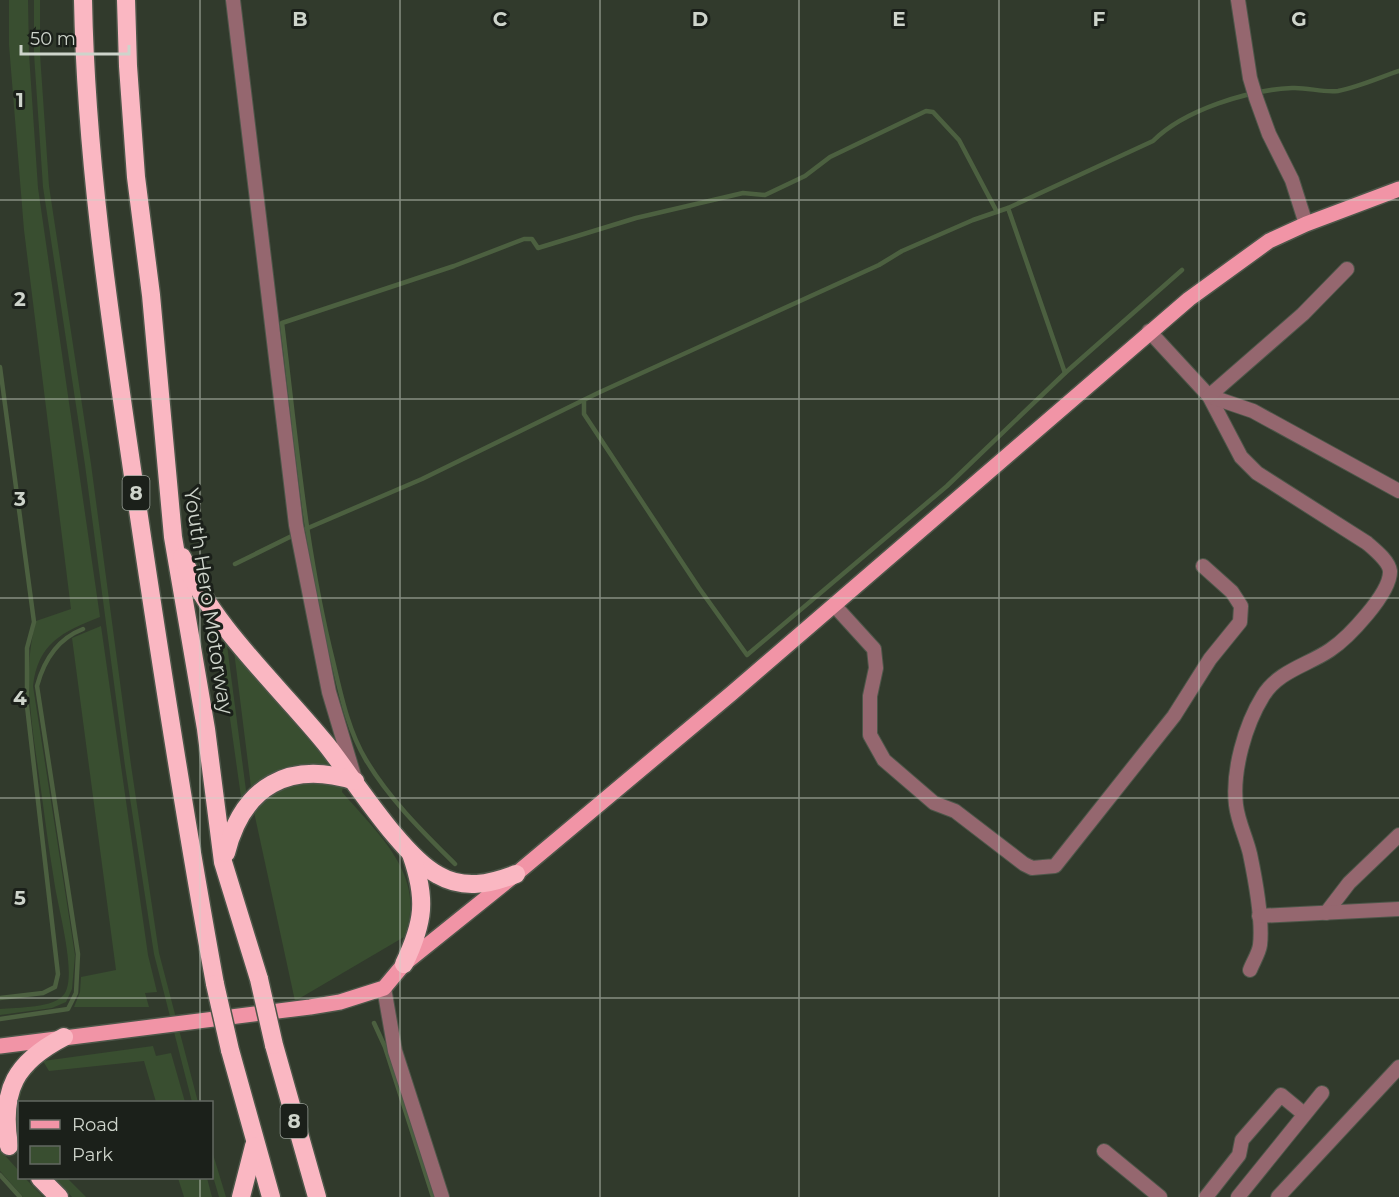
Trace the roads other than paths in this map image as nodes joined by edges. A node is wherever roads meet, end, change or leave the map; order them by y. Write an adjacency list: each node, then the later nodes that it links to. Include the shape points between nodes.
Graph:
1 (83, 0): 31 (highway, 8, bridge, via 92,182 174,752 215,984)
2 (126, 0): 11 (highway, Youth Hero Motorway / 8, via 136,177 151,295)
3 (233, 0): 15 (street, via 296,525 329,692)
4 (1238, 0): 6 (street, via 1256,98 1292,180)
5 (1399, 189): 6 (main road)
6 (1306, 224): 8 (main road, via 1236,262)
7 (1347, 269): 9 (street, via 1303,314)
8 (1149, 331): 9 (street); 14 (main road)
9 (1209, 396): 10 (street, via 1253,411); 13 (street, via 1241,457 1257,474 1367,543 1383,558)
10 (1399, 491)
11 (172, 537): 15 (highway, via 212,609); 18 (highway, Youth Hero Motorway / 8, via 206,729)
12 (1203, 566): 14 (street, via 1232,592 1241,606 1240,622 1210,659 1174,716 1055,866 1032,868 1024,864 955,811 934,802 884,760 870,735 874,649)
13 (1394, 579): 22 (street, via 1356,626 1330,650 1279,678 1264,693 1247,726 1240,753 1236,802 1250,853)
14 (834, 605): 19 (main road)
15 (355, 780): 17 (highway); 18 (highway, via 330,772 310,772 286,776 262,790 243,811 231,833)
16 (1399, 835): 21 (street, via 1349,883)
17 (411, 854): 19 (highway, via 438,875 466,885 490,883); 23 (highway, via 420,880 423,908 418,934)
18 (223, 862): 39 (highway, Youth Hero Motorway / 8, bridge, via 259,979)
19 (516, 874): 23 (main road)
20 (1399, 909): 21 (street)
21 (1326, 913): 22 (street)
22 (1259, 916): 24 (street, via 1260,945)
23 (404, 964): 25 (main road)
24 (1250, 970)
25 (384, 988): 26 (main road, via 310,1007); 40 (street, via 394,1051)
26 (64, 1037): 27 (main road); 32 (highway, via 26,1060 8,1086 0,1122)
27 (0, 1046)
28 (1399, 1067): 44 (street)
29 (1322, 1093): 30 (street)
30 (1304, 1114): 35 (street, via 1281,1095 1242,1140 1239,1155); 43 (street)
31 (255, 1145): 37 (highway); 38 (highway, 8)
32 (10, 1146)
33 (1104, 1150): 41 (street)
34 (41, 1179): 36 (highway)
35 (1217, 1184): 42 (street); 43 (street)
36 (59, 1197)
37 (241, 1197)
38 (271, 1197)
39 (317, 1197)
40 (442, 1197)
41 (1160, 1197)
42 (1206, 1197)
43 (1236, 1197)
44 (1278, 1197)

